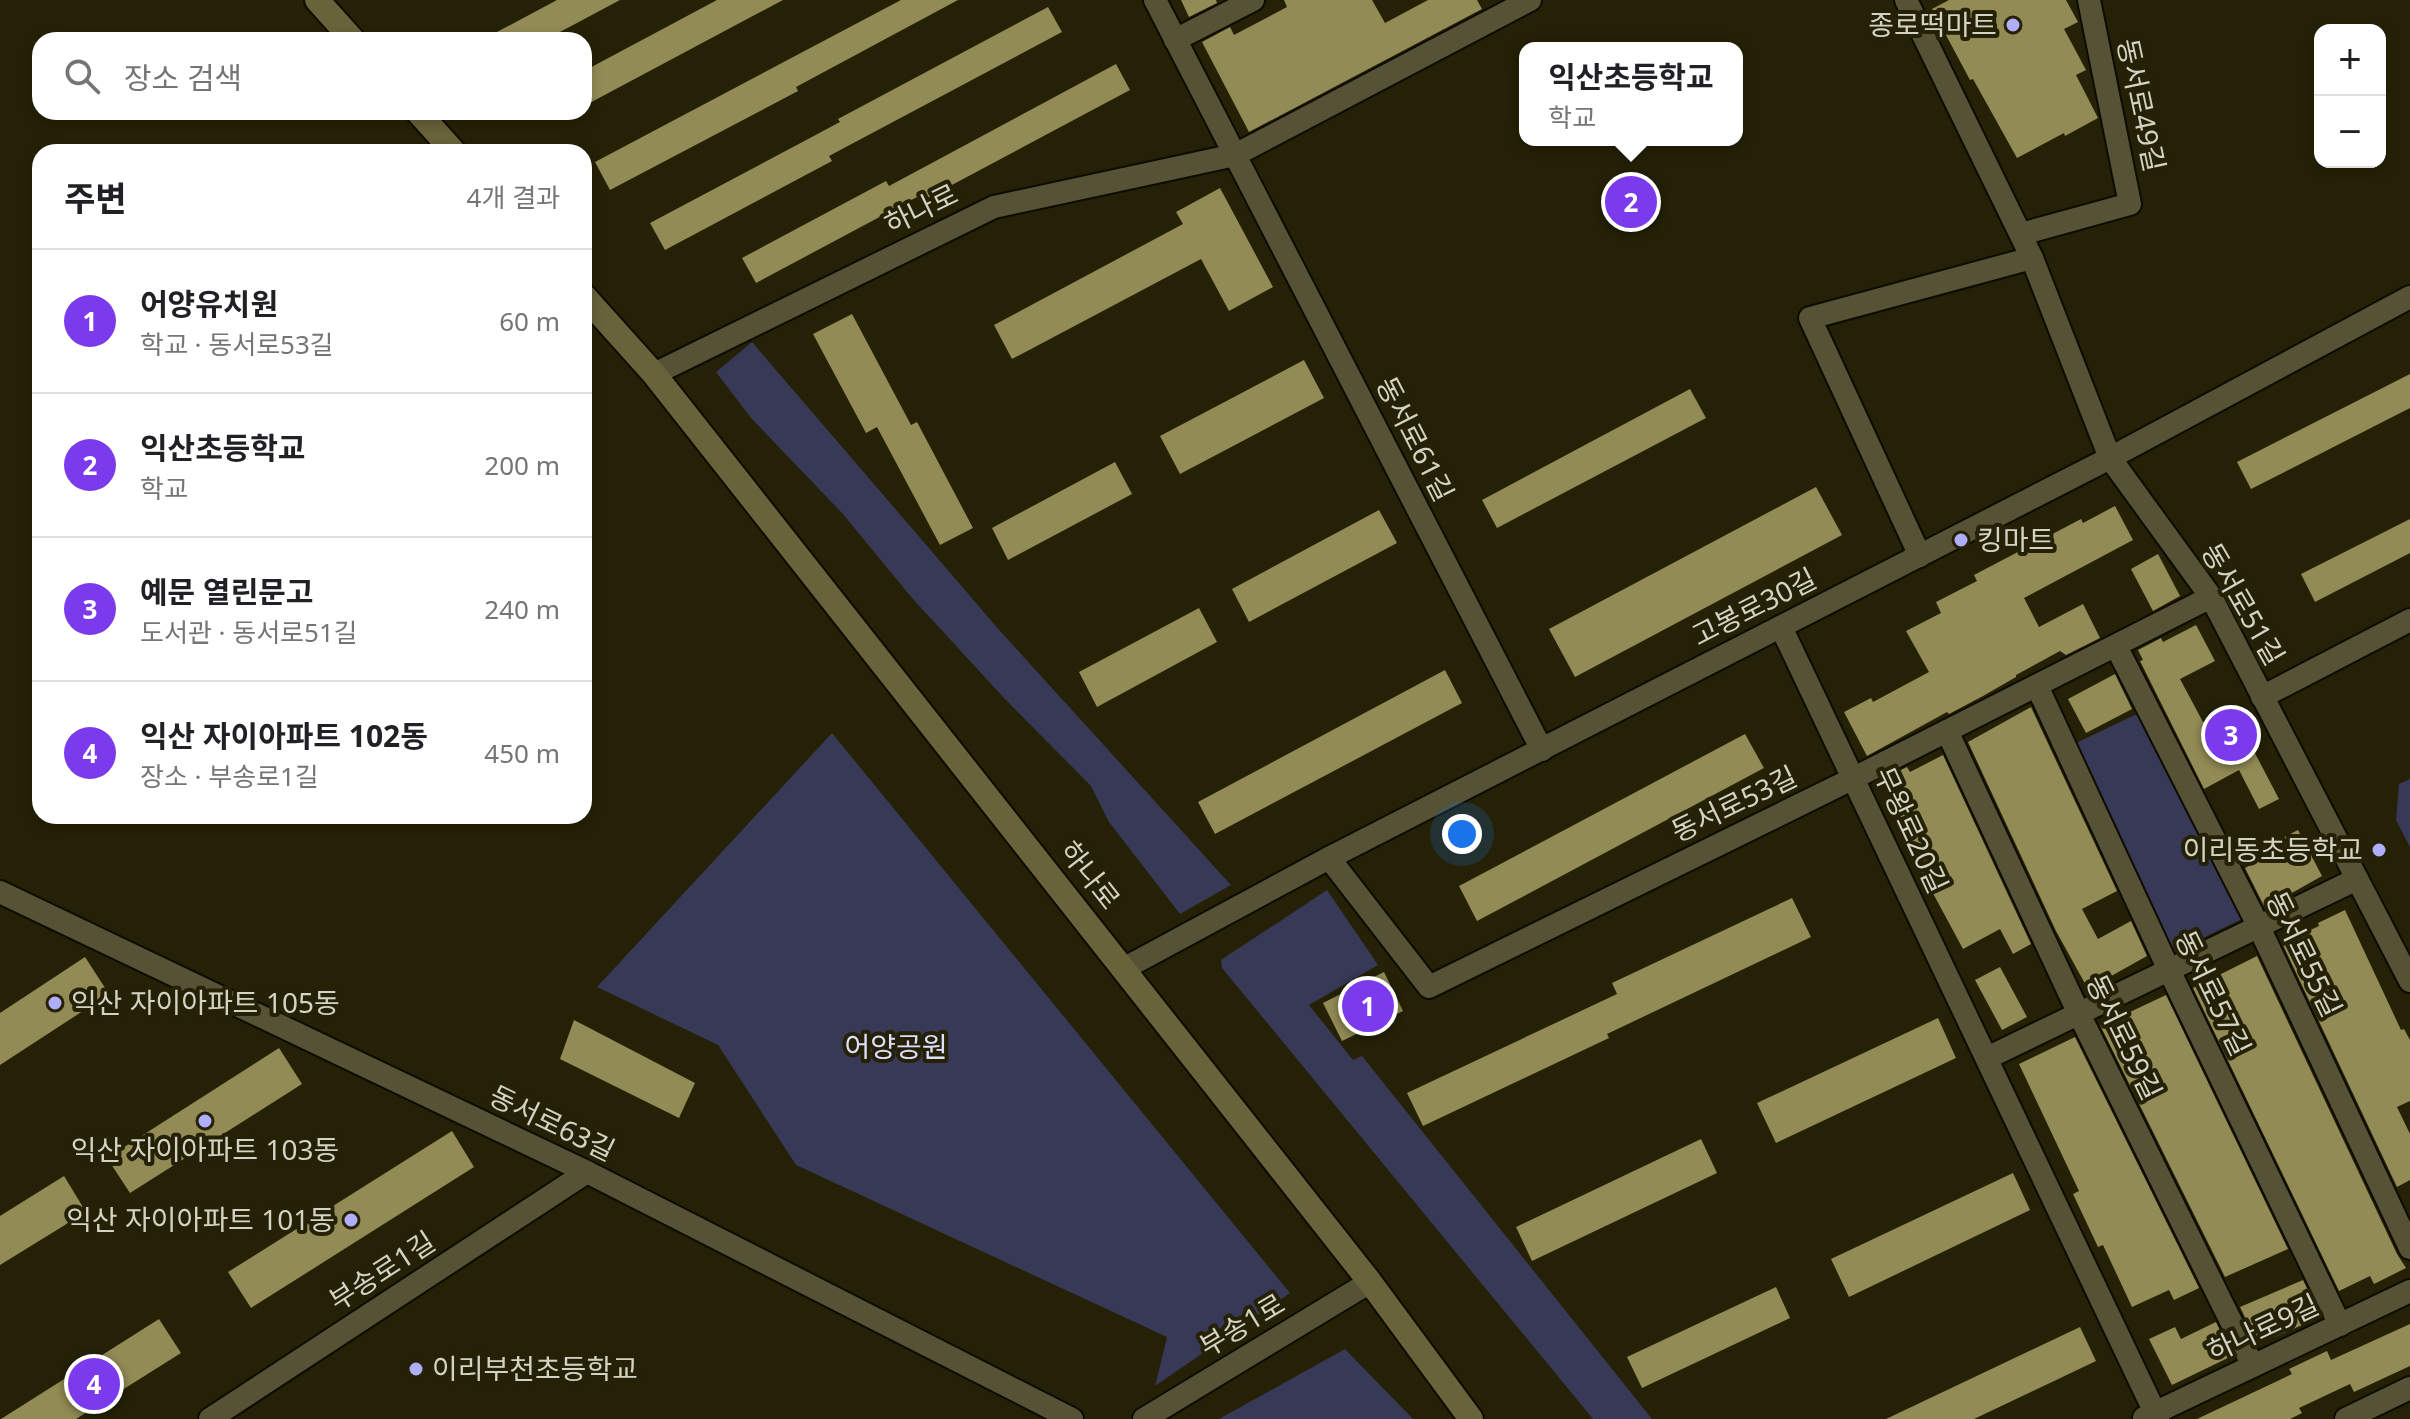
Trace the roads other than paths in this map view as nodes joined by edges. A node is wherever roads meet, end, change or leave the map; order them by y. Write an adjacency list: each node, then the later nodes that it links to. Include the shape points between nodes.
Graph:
1 (317, 0): 7 (street)
2 (1155, 0): 8 (street, 동서로61길)
3 (1253, 0): 8 (street)
4 (1530, 0): 11 (street)
5 (1906, 0): 12 (street, 동서로51길)
6 (2089, 0): 12 (street, 동서로49길, via 2130,204)
7 (346, 32)
8 (1175, 40): 11 (street, 동서로61길)
9 (425, 120): 10 (street)
10 (447, 144)
11 (1235, 155): 16 (street, 하나로, via 994,207); 26 (street, 동서로61길)
12 (2021, 234): 13 (street, 동서로51길)
13 (2032, 258): 17 (street, 동서로51길); 18 (street, via 1810,318)
14 (2410, 297): 17 (street, 고봉로30길)
15 (592, 305): 16 (street, 하나로)
16 (654, 374): 32 (street, 하나로)
17 (2110, 458): 18 (street, 고봉로30길); 19 (street, 동서로51길)
18 (1920, 556): 21 (street, 고봉로30길)
19 (2211, 597): 22 (street, 동서로53길); 24 (street, 동서로51길)
20 (2410, 620): 24 (street)
21 (1781, 627): 26 (street, 고봉로30길); 27 (street, 무왕로20길)
22 (2116, 646): 23 (street, 동서로53길); 31 (street, 동서로55길)
23 (2037, 686): 25 (street, 동서로53길); 33 (street, 동서로57길)
24 (2262, 697): 29 (street, 동서로51길)
25 (1947, 731): 27 (street, 동서로53길); 35 (street, 동서로59길)
26 (1542, 750): 28 (street, 고봉로30길)
27 (1854, 778): 28 (street, 동서로53길, via 1429,987); 36 (street, 무왕로20길)
28 (1329, 858): 32 (street, 고봉로30길)
29 (2357, 879): 31 (street); 34 (street, 동서로51길)
30 (0, 892): 37 (street, 동서로63길)
31 (2259, 927): 33 (street); 38 (street, 동서로55길)
32 (1125, 968): 39 (street, 하나로)
33 (2169, 970): 35 (street); 41 (street, 동서로57길)
34 (2410, 981)
35 (2079, 1014): 36 (street); 42 (street, 동서로59길)
36 (1987, 1058): 44 (street, 무왕로20길)
37 (587, 1172): 45 (street, 부송로1길); 46 (street, 동서로63길)
38 (2410, 1248)
39 (1370, 1282): 47 (street, 부송1로); 48 (street, 하나로)
40 (2410, 1291): 41 (street, 하나로9길)
41 (2340, 1325): 42 (street, 하나로9길)
42 (2253, 1366): 44 (street, 하나로9길)
43 (2410, 1388): 49 (street)
44 (2152, 1417)
45 (210, 1419)
46 (1072, 1419)
47 (1144, 1419)
48 (1471, 1419)
49 (2346, 1419)

